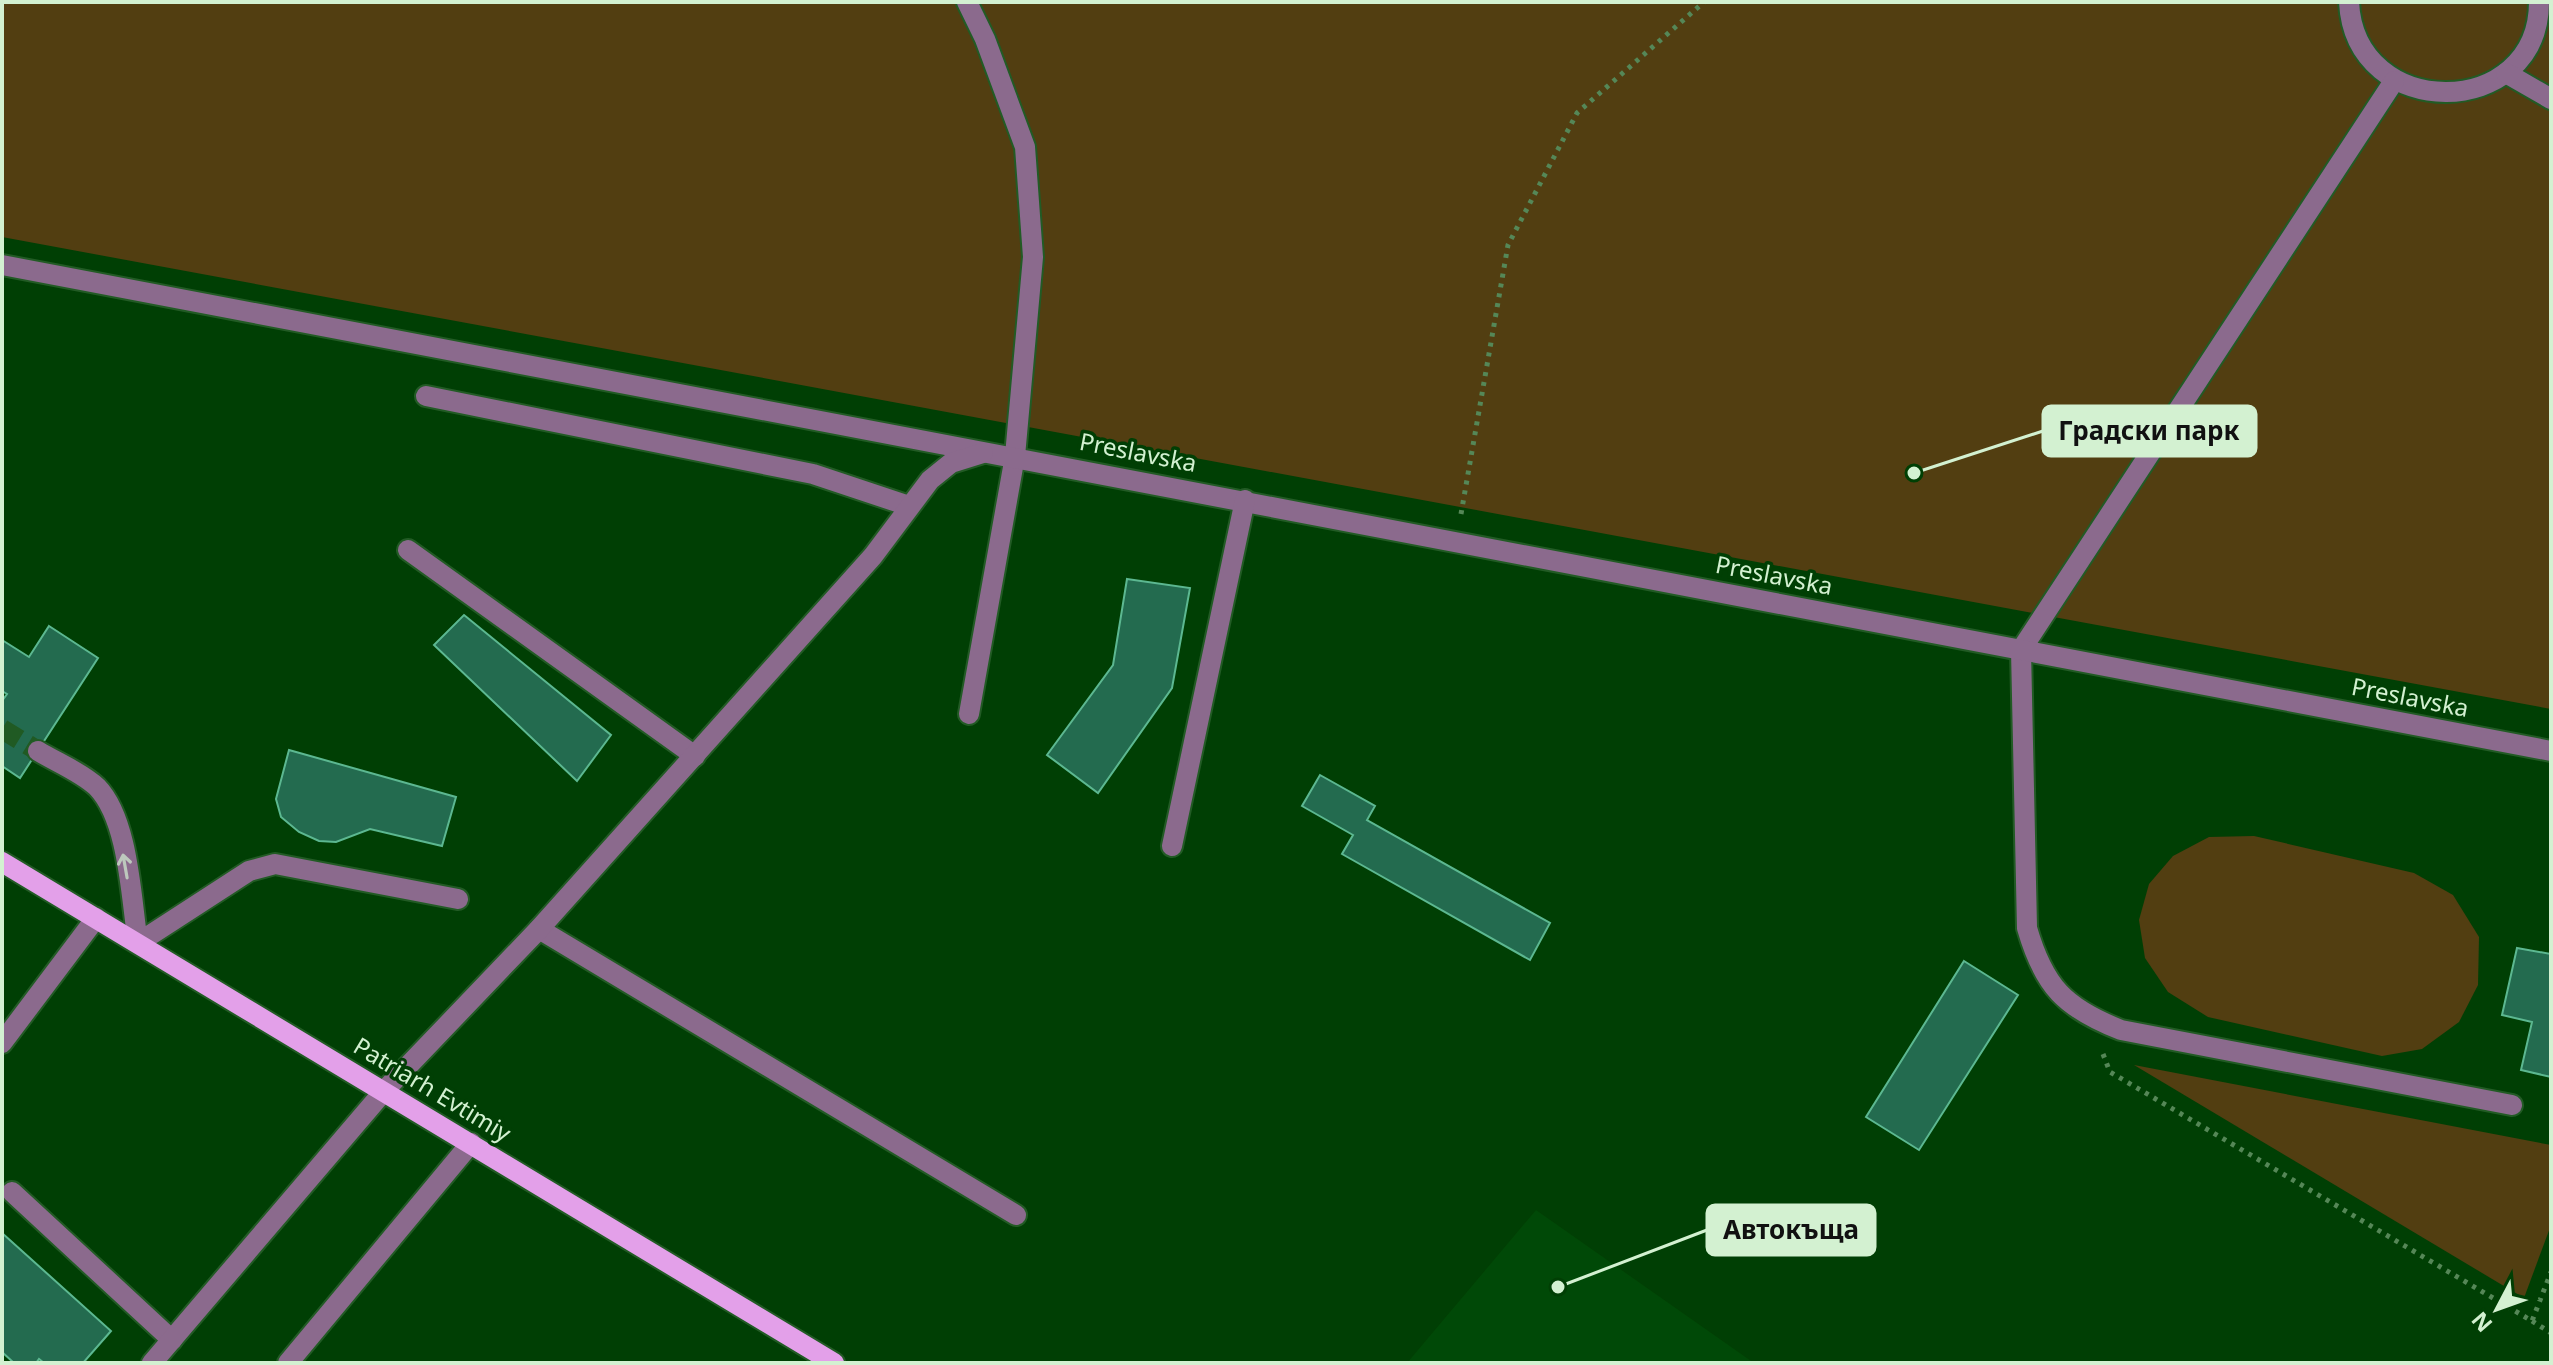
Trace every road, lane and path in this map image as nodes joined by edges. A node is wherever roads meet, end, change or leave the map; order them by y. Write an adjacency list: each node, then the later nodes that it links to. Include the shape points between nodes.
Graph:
1 (967, 2): 11 (street, via 1025,147 1033,257)
2 (1704, 2): 14 (path, via 1577,113 1508,245)
3 (2349, 2): 6 (street, via 2350,21 2366,55)
4 (2543, 15): 5 (street, via 2528,48)
5 (2506, 73): 6 (street, via 2471,91 2431,94); 7 (street)
6 (2394, 81): 16 (street)
7 (2551, 99)
8 (2, 265): 10 (street, Preslavska)
9 (426, 396): 13 (street, via 813,474)
10 (987, 452): 11 (street, Preslavska); 13 (street, via 951,463)
11 (1015, 456): 12 (street, Preslavska); 17 (street)
12 (1245, 500): 14 (street, Preslavska); 21 (street)
13 (909, 506): 20 (street, via 873,556)
14 (1456, 541): 16 (street, Preslavska)
15 (408, 550): 20 (street)
16 (2021, 650): 19 (street, Preslavska); 27 (street, via 2027,928 2037,961 2056,993)
17 (969, 714)
18 (38, 751): 26 (street, one-way to 18, via 118,823 110,804 95,785)
19 (2551, 751)
20 (695, 756): 25 (street)
21 (1172, 846)
22 (2, 862): 24 (main road, Patriarh Evtimiy)
23 (458, 899): 26 (street, via 275,864 249,871)
24 (96, 918): 26 (main road, Patriarh Evtimiy); 28 (street)
25 (539, 929): 29 (street); 33 (street)
26 (138, 943): 29 (main road, Patriarh Evtimiy)
27 (2087, 1017): 30 (street, via 2167,1042); 35 (path, via 2110,1072)
28 (2, 1043)
29 (384, 1091): 31 (main road, Patriarh Evtimiy); 37 (street)
30 (2512, 1105)
31 (471, 1143): 39 (street); 40 (main road, Patriarh Evtimiy)
32 (12, 1192): 37 (street)
33 (1016, 1215)
34 (2551, 1272): 35 (path)
35 (2532, 1321): 36 (path)
36 (2551, 1333)
37 (172, 1340): 38 (street)
38 (152, 1363)
39 (288, 1363)
40 (834, 1363)

